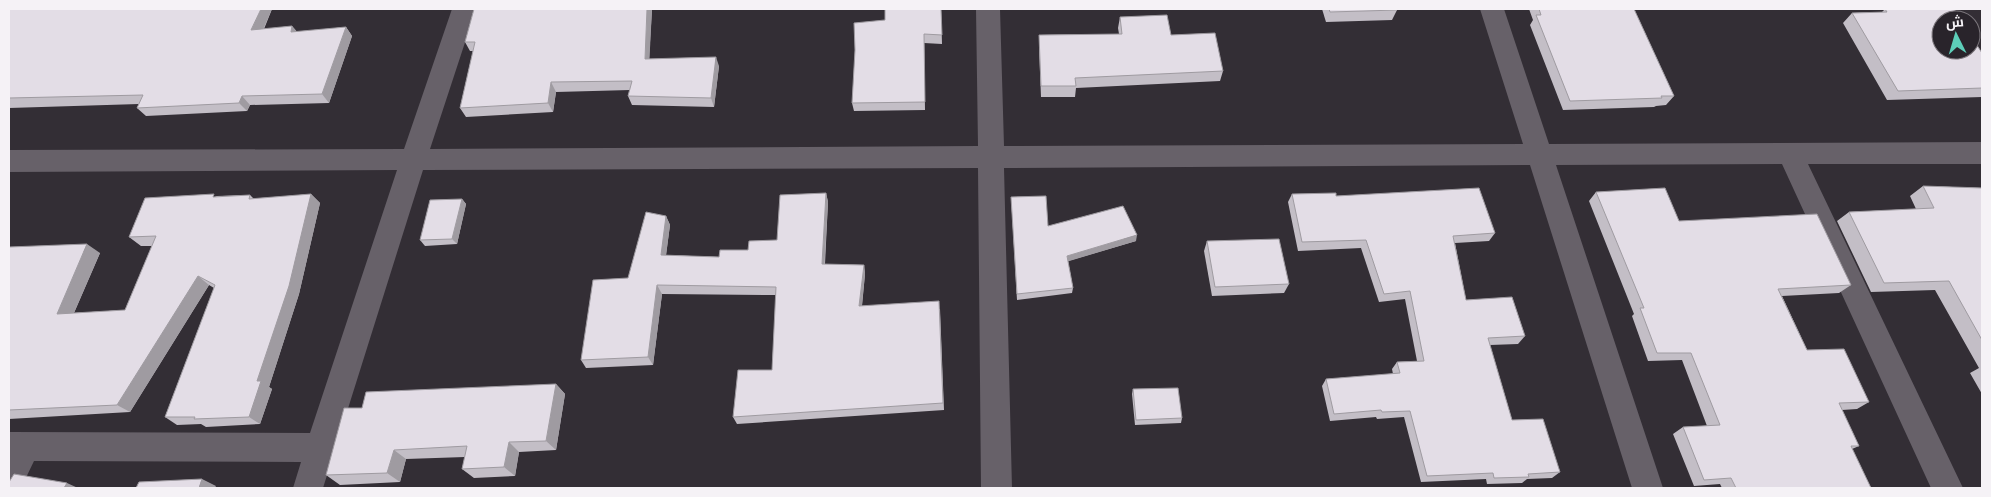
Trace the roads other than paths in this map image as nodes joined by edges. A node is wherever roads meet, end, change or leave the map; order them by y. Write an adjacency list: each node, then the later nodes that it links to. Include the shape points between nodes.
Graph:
1 (464, 9): 8 (street)
2 (988, 9): 7 (street)
3 (1492, 9): 6 (street)
4 (1982, 153): 5 (street)
5 (1790, 154): 6 (street); 16 (street)
6 (1540, 155): 7 (street); 15 (street)
7 (992, 156): 8 (street); 14 (street)
8 (414, 158): 9 (street); 11 (street)
9 (9, 161)
10 (17, 446): 11 (street); 12 (street)
11 (321, 448): 13 (street)
12 (9, 481)
13 (308, 488)
14 (997, 488)
15 (1648, 488)
16 (1947, 488)

